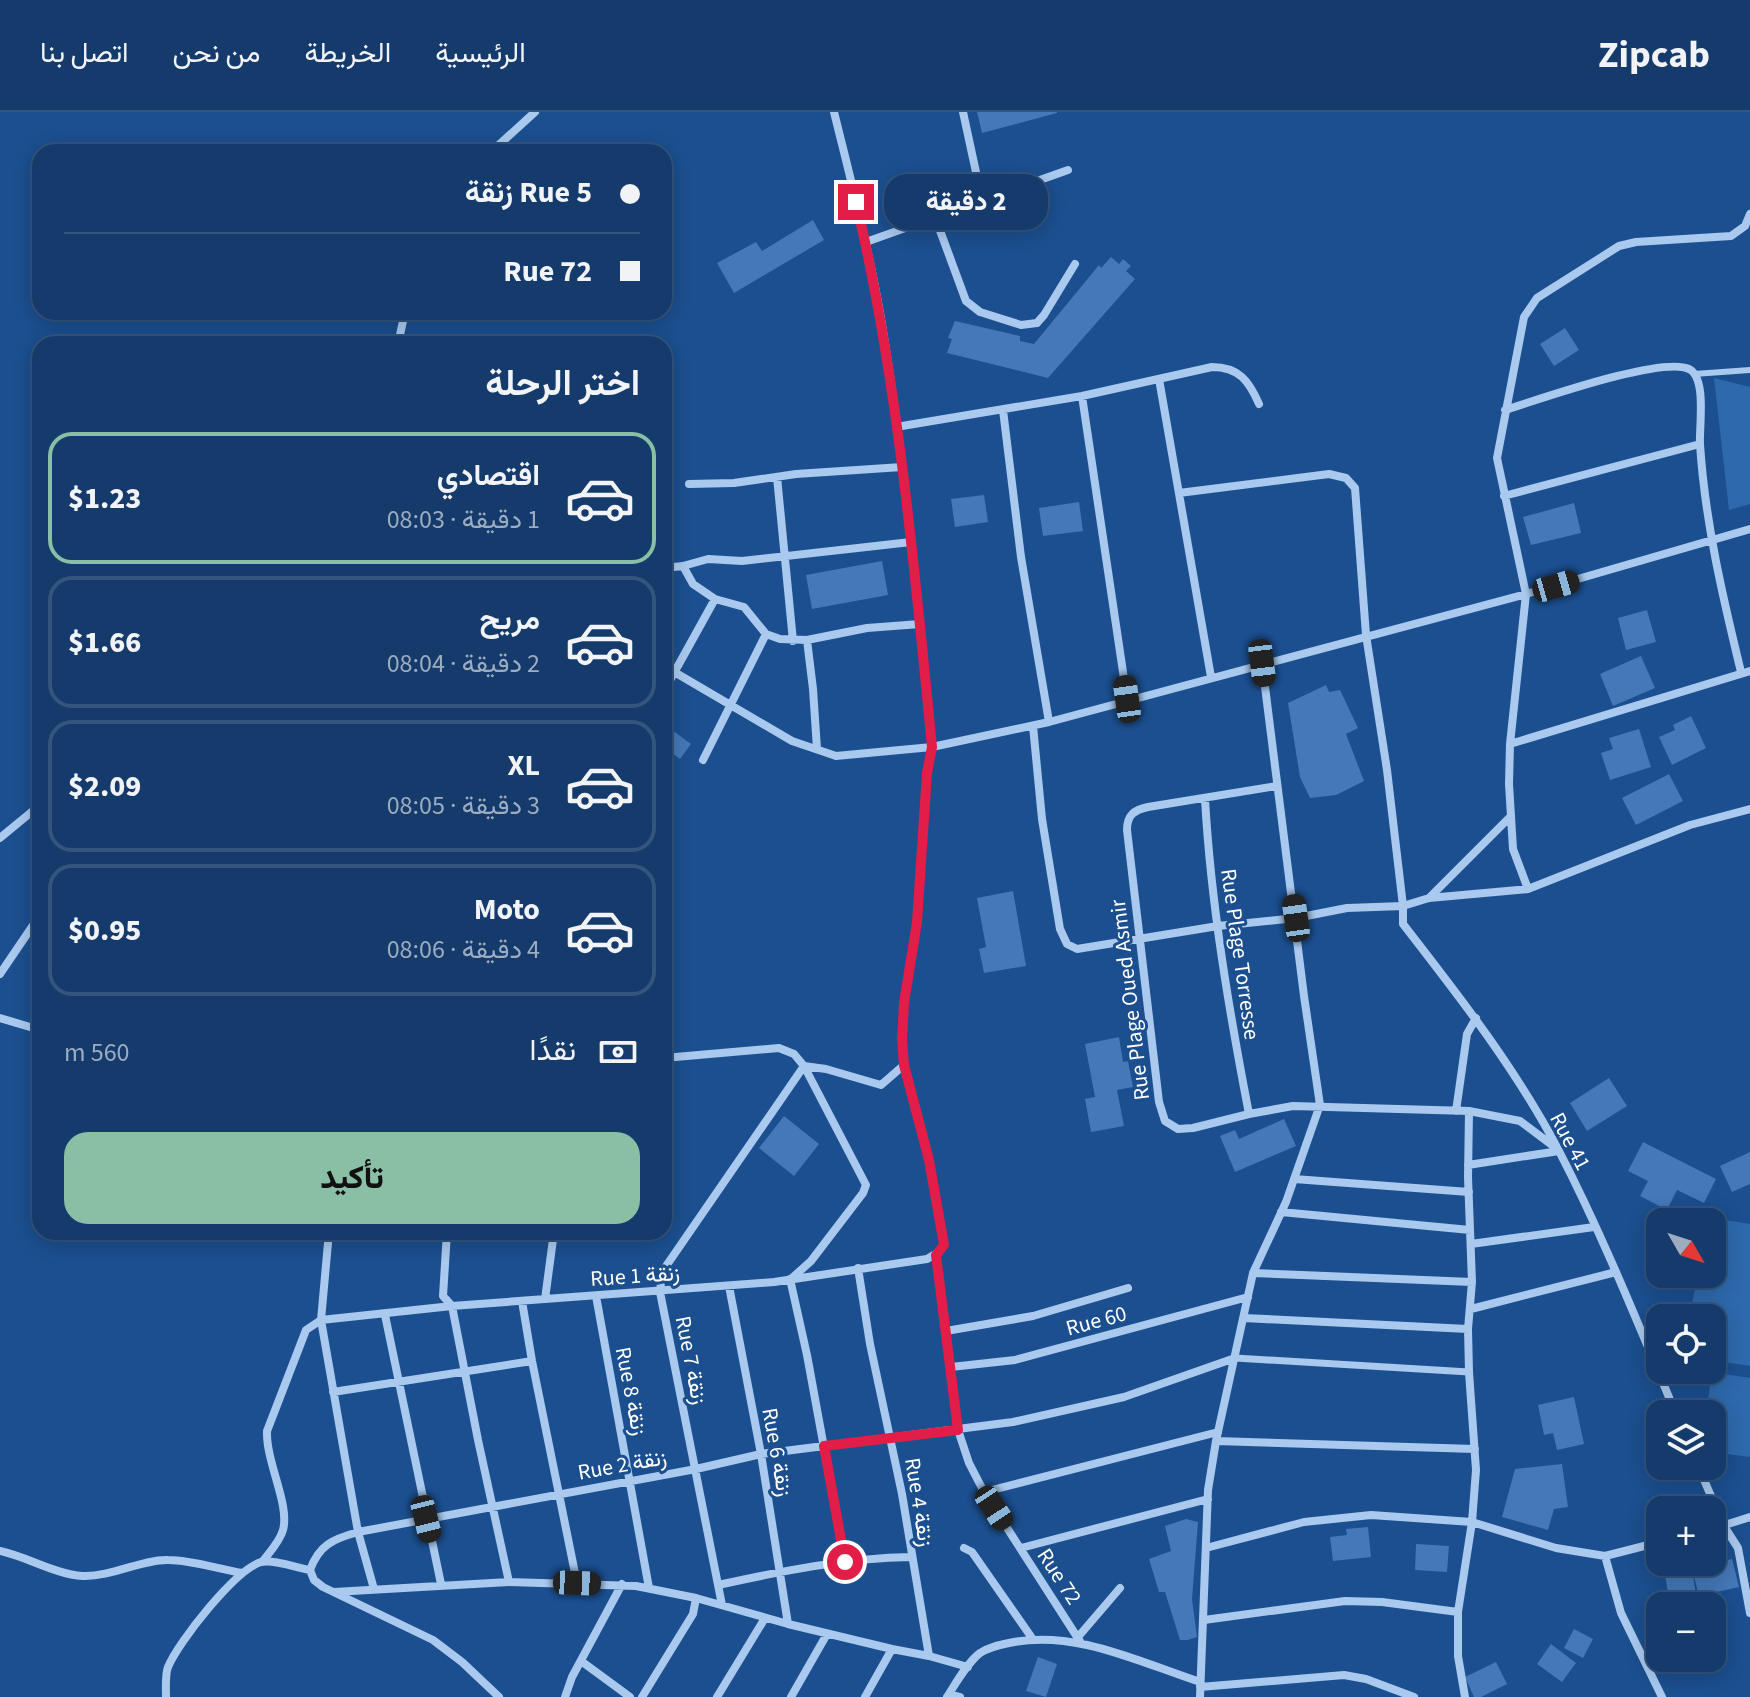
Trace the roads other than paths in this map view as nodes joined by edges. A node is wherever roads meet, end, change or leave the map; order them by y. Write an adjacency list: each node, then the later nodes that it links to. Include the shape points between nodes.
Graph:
1 (535, 112): 4 (street)
2 (834, 112): 9 (street)
3 (963, 112): 6 (street)
4 (500, 144)
5 (1068, 170): 6 (street)
6 (982, 200): 8 (street)
7 (1750, 214): 17 (street, via 1745,226 1731,236 1619,246 1537,298 1522,323)
8 (935, 217): 9 (street); 10 (street, via 962,294 980,312 1026,326 1037,323)
9 (866, 242): 18 (street)
10 (1075, 264)
11 (1750, 370): 12 (lane)
12 (1694, 374): 17 (street, via 1673,367 1640,372); 19 (street, via 1700,387)
13 (1159, 379): 14 (street); 15 (street, via 1223,367 1243,376); 23 (street)
14 (1082, 396): 16 (street); 43 (street)
15 (1259, 404)
16 (1003, 410): 18 (street); 45 (street)
17 (1505, 410): 24 (street, via 1497,449)
18 (896, 427): 20 (street)
19 (1700, 444): 24 (street); 26 (street)
20 (902, 467): 21 (street); 27 (street)
21 (777, 477): 22 (street); 28 (street)
22 (689, 484)
23 (1179, 493): 35 (street, Rue 41, via 1313,475 1346,478 1355,488); 42 (street)
24 (1504, 496): 31 (street)
25 (1750, 529): 26 (street)
26 (1713, 540): 31 (street); 39 (street)
27 (911, 542): 28 (street); 33 (street)
28 (783, 556): 29 (street, via 708,559); 37 (street)
29 (683, 566): 30 (street); 32 (street, via 693,584)
30 (672, 567)
31 (1526, 594): 35 (street); 47 (street)
32 (715, 599): 34 (street, via 744,607); 40 (street)
33 (920, 624): 36 (street); 48 (street)
34 (766, 634): 37 (street); 44 (street)
35 (1366, 635): 38 (street); 59 (street, Rue 41)
36 (807, 640): 37 (street); 49 (street)
37 (793, 641)
38 (1262, 663): 42 (street); 51 (street)
39 (1746, 672): 47 (street)
40 (674, 673): 41 (street); 44 (street)
41 (672, 677)
42 (1211, 677): 43 (street)
43 (1127, 699): 45 (street)
44 (728, 705): 49 (street); 50 (street)
45 (1049, 722): 46 (street)
46 (1033, 726): 48 (street); 63 (street, via 1062,935 1072,948 1083,949)
47 (1510, 744): 55 (street)
48 (932, 747): 49 (street, via 849,756); 69 (street, via 917,922 904,1003)
49 (817, 749)
50 (703, 760)
51 (1277, 786): 52 (street); 60 (street)
52 (1205, 799): 61 (street, Rue Plage Torresse); 63 (street, Rue Plage Oued Asmir, via 1135,811 1128,818)
53 (1750, 809): 57 (street, via 1690,825)
54 (32, 812): 56 (street)
55 (1512, 816): 57 (street, via 1513,849); 58 (street)
56 (0, 838)
57 (1528, 889): 58 (street)
58 (1429, 898): 59 (street)
59 (1403, 906): 60 (street, via 1347,908); 66 (street, Rue 41, via 1403,924)
60 (1296, 918): 61 (street); 71 (street)
61 (1218, 926): 63 (street); 74 (street, Rue Plage Torresse)
62 (32, 927): 64 (street)
63 (1139, 937): 74 (street, Rue Plage Oued Asmir, via 1161,1113 1178,1129)
64 (0, 974)
65 (0, 1018): 67 (street)
66 (1476, 1018): 72 (street, via 1467,1034); 75 (street, Rue 41)
67 (32, 1028)
68 (672, 1057): 70 (street, via 779,1048)
69 (904, 1065): 70 (street, via 881,1085); 86 (street, via 944,1245)
70 (804, 1066): 90 (street, via 866,1185 811,1261); 94 (street, Rue 7 زنقة, via 662,1272)
71 (1320, 1105): 72 (street); 74 (street); 77 (street)
72 (1456, 1111): 73 (street)
73 (1469, 1111): 75 (street, via 1520,1121); 76 (street)
74 (1249, 1114)
75 (1559, 1151): 76 (street); 80 (street, Rue 41)
76 (1468, 1165): 78 (street)
77 (1294, 1179): 78 (street); 79 (street)
78 (1469, 1192): 81 (street)
79 (1281, 1212): 81 (street); 89 (street)
80 (1594, 1227): 85 (street); 88 (street, Rue 41)
81 (1470, 1230): 85 (street)
82 (328, 1240): 103 (street)
83 (446, 1240): 99 (street, via 443,1296)
84 (553, 1240): 97 (street)
85 (1471, 1244): 91 (street)
86 (936, 1255): 87 (street, Rue 1 زنقة); 105 (street, Rue 72)
87 (858, 1268): 90 (street, Rue 1 زنقة); 116 (street, Rue 4 زنقة)
88 (1616, 1272): 100 (street); 113 (street, Rue 41)
89 (1253, 1273): 91 (street); 96 (street)
90 (790, 1279): 92 (street, Rue 1 زنقة); 117 (street)
91 (1472, 1282): 100 (street)
92 (729, 1286): 94 (street, Rue 1 زنقة); 119 (street, Rue 6 زنقة)
93 (1128, 1288): 105 (street, via 1033,1316)
94 (660, 1292): 95 (street, Rue 1 زنقة); 120 (street, Rue 7 زنقة)
95 (596, 1296): 97 (street, Rue 1 زنقة); 121 (street, Rue 8 زنقة)
96 (1248, 1297): 102 (street); 108 (street, Rue 60, via 1015,1360)
97 (545, 1299): 98 (street, Rue 1 زنقة)
98 (522, 1301): 99 (street, Rue 1 زنقة); 107 (street)
99 (452, 1306): 101 (street, Rue 1 زنقة); 109 (street)
100 (1471, 1309): 104 (street)
101 (385, 1315): 103 (street, Rue 1 زنقة); 111 (street)
102 (1244, 1318): 104 (street); 106 (street)
103 (321, 1320): 112 (street); 139 (street, via 306,1330 267,1431 285,1519)
104 (1468, 1329): 110 (street)
105 (946, 1331): 108 (street, Rue 72)
106 (1235, 1358): 110 (street); 114 (street, Rue 2 زنقة, via 1124,1397); 115 (street)
107 (532, 1361): 109 (street); 123 (street)
108 (951, 1367): 114 (street, Rue 72)
109 (463, 1371): 111 (street); 125 (street)
110 (1469, 1372): 118 (street)
111 (398, 1382): 112 (street); 127 (street)
112 (333, 1392): 131 (street)
113 (1670, 1400)
114 (958, 1430): 116 (street, Rue 2 زنقة); 122 (street, Rue 72)
115 (1217, 1437): 118 (street); 122 (street); 124 (street)
116 (891, 1439): 117 (street, Rue 2 زنقة); 138 (street, Rue 4 زنقة)
117 (824, 1446): 119 (street, Rue 2 زنقة); 140 (street)
118 (1475, 1449): 128 (street)
119 (761, 1454): 120 (street, Rue 2 زنقة); 142 (street, Rue 6 زنقة)
120 (696, 1469): 121 (street, Rue 2 زنقة); 148 (street, Rue 7 زنقة)
121 (631, 1481): 123 (street, Rue 2 زنقة); 149 (street, Rue 8 زنقة)
122 (984, 1492): 134 (street, Rue 72)
123 (559, 1494): 125 (street, Rue 2 زنقة); 145 (street)
124 (1208, 1499): 134 (street); 135 (street)
125 (492, 1507): 127 (street, Rue 2 زنقة); 144 (street)
126 (1750, 1517): 129 (street)
127 (426, 1519): 131 (street, Rue 2 زنقة); 146 (street)
128 (1472, 1522): 135 (street, via 1342,1517); 137 (street, via 1556,1548); 155 (street)
129 (1726, 1525)
130 (1726, 1529): 156 (street, via 1738,1548)
131 (358, 1532): 141 (street, Rue 2 زنقة, via 328,1541); 151 (street)
132 (1646, 1546): 137 (street)
133 (964, 1548): 161 (street)
134 (1021, 1548): 162 (street, Rue 72)
135 (1206, 1548): 158 (street)
136 (0, 1551): 143 (street, via 83,1576 167,1559)
137 (1605, 1556): 180 (street, via 1621,1613)
138 (911, 1557): 140 (street); 164 (street, Rue 4 زنقة)
139 (263, 1561): 141 (street); 143 (street)
140 (845, 1562): 142 (street)
141 (310, 1570): 152 (street, via 314,1580)
142 (780, 1572): 148 (street); 159 (street, Rue 6 زنقة)
143 (242, 1573): 170 (street, via 181,1644 167,1669)
144 (509, 1582): 145 (street); 146 (street)
145 (577, 1583): 147 (street)
146 (441, 1584): 151 (street)
147 (622, 1584): 149 (street); 165 (street)
148 (718, 1585): 154 (street, Rue 7 زنقة)
149 (649, 1588): 153 (street)
150 (1120, 1588): 162 (street)
151 (374, 1589): 152 (street)
152 (334, 1592): 171 (street, via 433,1640)
153 (696, 1598): 154 (street); 174 (street, via 693,1614)
154 (722, 1605): 157 (street)
155 (1458, 1612): 158 (street, via 1345,1601); 169 (street)
156 (1750, 1613)
157 (765, 1618): 159 (street); 175 (street)
158 (1204, 1620): 167 (street)
159 (788, 1624): 160 (street)
160 (827, 1634): 163 (street); 176 (street)
161 (1032, 1638): 162 (street, Rue 72); 166 (street, Rue 72, via 989,1648)
162 (1080, 1640): 167 (street, Rue 72)
163 (892, 1649): 164 (street); 177 (street)
164 (929, 1656): 166 (street)
165 (581, 1661): 172 (street); 173 (street)
166 (968, 1667): 168 (street, Rue 72)
167 (1200, 1689): 179 (street, via 1344,1675)
168 (948, 1695): 178 (street)
169 (1461, 1696)
170 (166, 1697)
171 (499, 1697)
172 (565, 1697)
173 (630, 1697)
174 (642, 1697)
175 (717, 1697)
176 (791, 1697)
177 (865, 1697)
178 (960, 1697)
179 (1414, 1697)
180 (1662, 1697)

